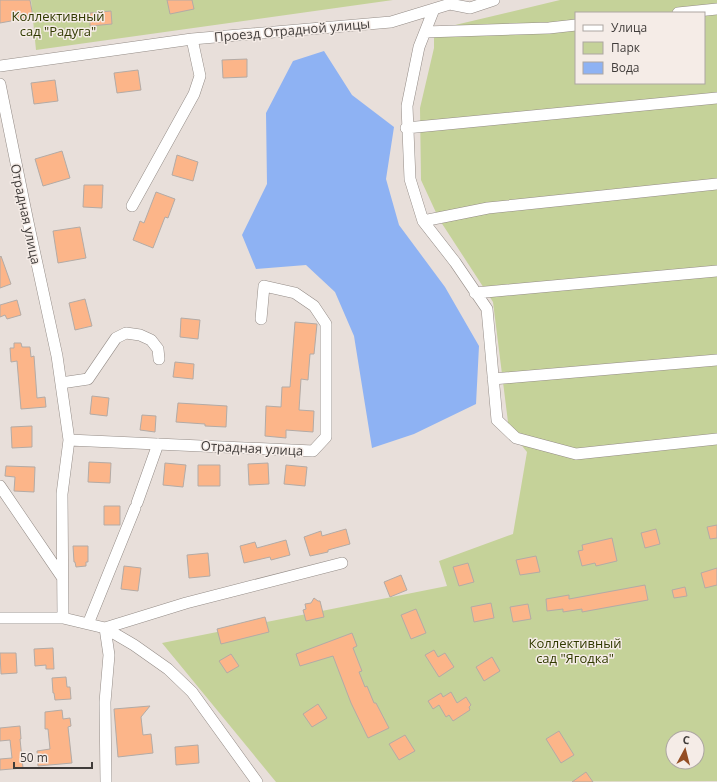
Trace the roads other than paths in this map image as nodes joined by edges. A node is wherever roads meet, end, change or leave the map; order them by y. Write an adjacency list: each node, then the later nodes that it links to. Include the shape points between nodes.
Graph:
1 (494, 0): 2 (street, via 470,8)
2 (451, 2): 3 (street, Проезд Отрадной улицы)
3 (434, 9): 7 (street); 8 (street, Проезд Отрадной улицы, via 391,22)
4 (717, 9): 5 (street)
5 (688, 12)
6 (575, 25): 7 (street)
7 (425, 32): 12 (street, via 419,47 407,106)
8 (192, 39): 9 (street, Проезд Отрадной улицы); 14 (street, via 200,76 194,94)
9 (0, 66)
10 (0, 84): 22 (street, Отрадная улица)
11 (717, 98): 12 (street)
12 (407, 128): 15 (street, via 410,179)
13 (717, 184): 15 (street, via 488,208)
14 (132, 206)
15 (423, 221): 17 (street)
16 (717, 271): 17 (street)
17 (476, 292): 21 (street, via 487,309)
18 (261, 319): 25 (street, Отрадная улица, via 264,286 295,293 314,306 326,324 326,437 313,451)
19 (159, 359): 22 (street, via 158,350 151,340 126,333 116,338 88,379)
20 (717, 360): 21 (street)
21 (493, 379): 23 (street, via 497,420 516,438 576,454)
22 (61, 383): 24 (street, Отрадная улица)
23 (717, 439)
24 (69, 440): 25 (street, Отрадная улица); 28 (street, Отрадная улица, via 62,494)
25 (158, 444): 31 (street)
26 (0, 486): 28 (street)
27 (342, 563): 32 (street, via 186,603)
28 (62, 578): 30 (street, Отрадная улица)
29 (0, 618): 30 (street)
30 (63, 618): 31 (street)
31 (88, 624): 32 (street)
32 (105, 628): 33 (street, via 109,656 105,702); 34 (street, via 168,669 192,692)
33 (106, 782)
34 (257, 782)

